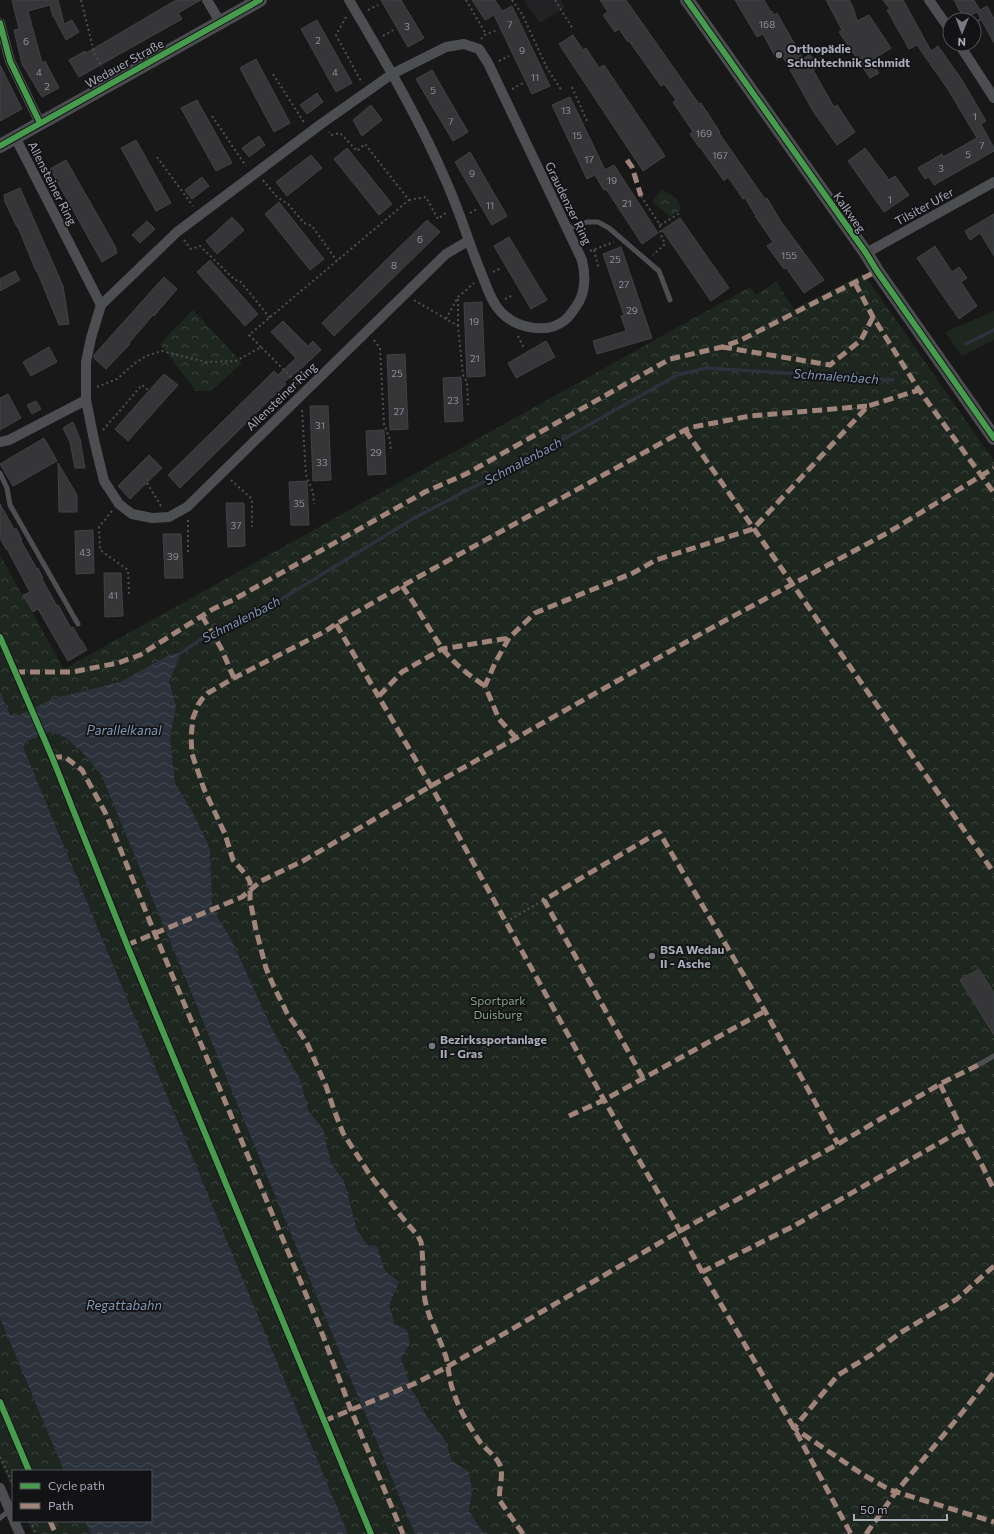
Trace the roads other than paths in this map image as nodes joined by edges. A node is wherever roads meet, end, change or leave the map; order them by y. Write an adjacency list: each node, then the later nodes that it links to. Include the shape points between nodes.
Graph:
1 (207, 0): 7 (street)
2 (260, 0): 7 (street, Wedauer Straße)
3 (687, 0): 18 (street, Kalkweg)
4 (929, 0): 6 (street)
5 (351, 3): 10 (street)
6 (942, 19)
7 (220, 22): 12 (street, Wedauer Straße)
8 (0, 24): 12 (street, via 10,61)
9 (964, 52): 11 (street)
10 (392, 74): 16 (street, Graudenzer Ring, via 446,47 464,44 479,49); 17 (street, via 427,137); 20 (street, via 177,232)
11 (994, 98)
12 (40, 123): 13 (street, Wedauer Straße)
13 (15, 137): 14 (street, Wedauer Straße); 20 (street, Allensteiner Ring)
14 (0, 146)
15 (994, 182): 18 (street, Tilsiter Ufer)
16 (567, 229): 17 (street, Graudenzer Ring, via 585,274 582,294 577,305 564,320 550,326 535,328 508,319 500,311 493,301); 19 (lane, via 587,222 598,222 609,228 660,271)
17 (468, 241): 21 (street, Allensteiner Ring, via 446,254 223,472 187,506 169,517 152,518 132,514 119,504 104,481)
18 (866, 252): 22 (street, Kalkweg)
19 (670, 300)
20 (101, 305): 21 (street, via 86,362)
21 (86, 400): 23 (street, via 9,440)
22 (994, 438)
23 (0, 442)
24 (0, 473): 25 (lane, via 7,488 10,505)
25 (78, 624)
26 (994, 1056): 27 (lane)
27 (978, 1065)
28 (0, 1488): 29 (street)
29 (11, 1514): 30 (lane)
30 (0, 1518)
31 (14, 1522): 32 (street)
32 (20, 1534)

